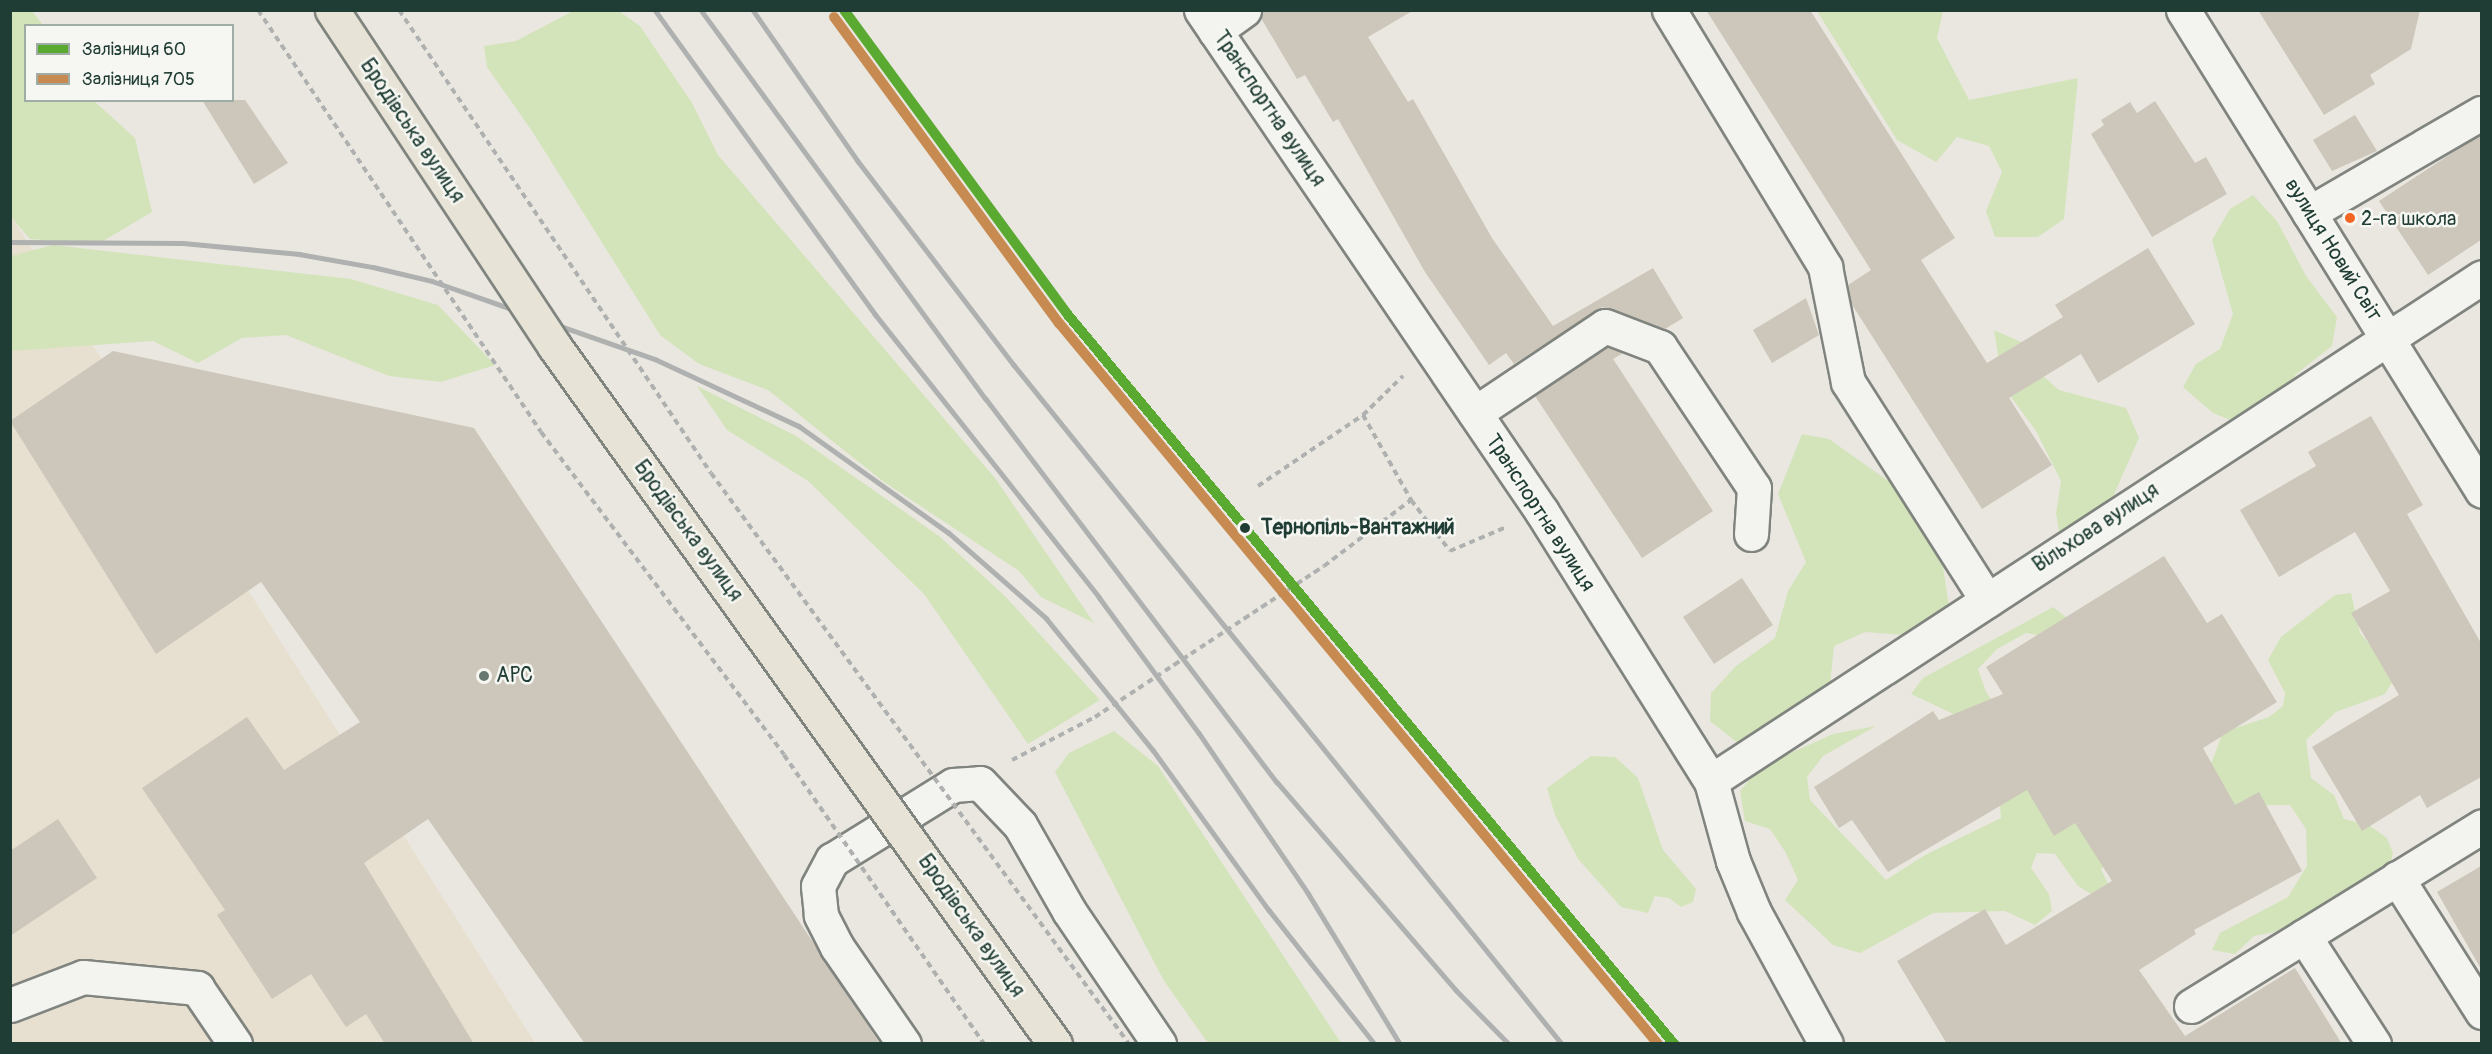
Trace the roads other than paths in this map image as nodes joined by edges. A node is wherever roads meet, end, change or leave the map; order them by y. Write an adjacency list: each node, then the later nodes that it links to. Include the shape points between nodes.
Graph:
1 (332, 10): 23 (main road, Бродівська вулиця, bridge, via 555,347)
2 (1244, 10): 5 (street)
3 (1669, 10): 13 (street, via 1825,267 1848,382)
4 (2183, 10): 7 (street, вулиця Новий Світ)
5 (1208, 21): 10 (street, Транспортна вулиця)
6 (2481, 113): 7 (street)
7 (2309, 213): 9 (street, вулиця Новий Світ)
8 (2481, 277): 9 (street, Вільхова вулиця)
9 (2387, 338): 11 (street, вулиця Новий Світ); 13 (street, Вільхова вулиця)
10 (1475, 413): 12 (street, via 1605,327 1660,346 1754,488); 14 (street, Транспортна вулиця)
11 (2481, 491)
12 (1751, 534)
13 (1987, 600): 14 (street, Вільхова вулиця)
14 (1711, 780): 25 (street, Транспортна вулиця, via 1733,861 1754,912)
15 (2481, 826): 16 (street)
16 (2397, 878): 17 (street); 20 (street)
17 (2304, 936): 19 (street); 26 (street)
18 (10, 1005): 21 (street, via 83,977 197,988)
19 (2192, 1006)
20 (2481, 1012)
21 (235, 1044)
22 (904, 1044): 24 (street, via 837,947 821,915 818,886 832,860 953,785 980,783 1020,825 1070,911)
23 (1054, 1044)
24 (1159, 1044)
25 (1826, 1044)
26 (2374, 1044)

